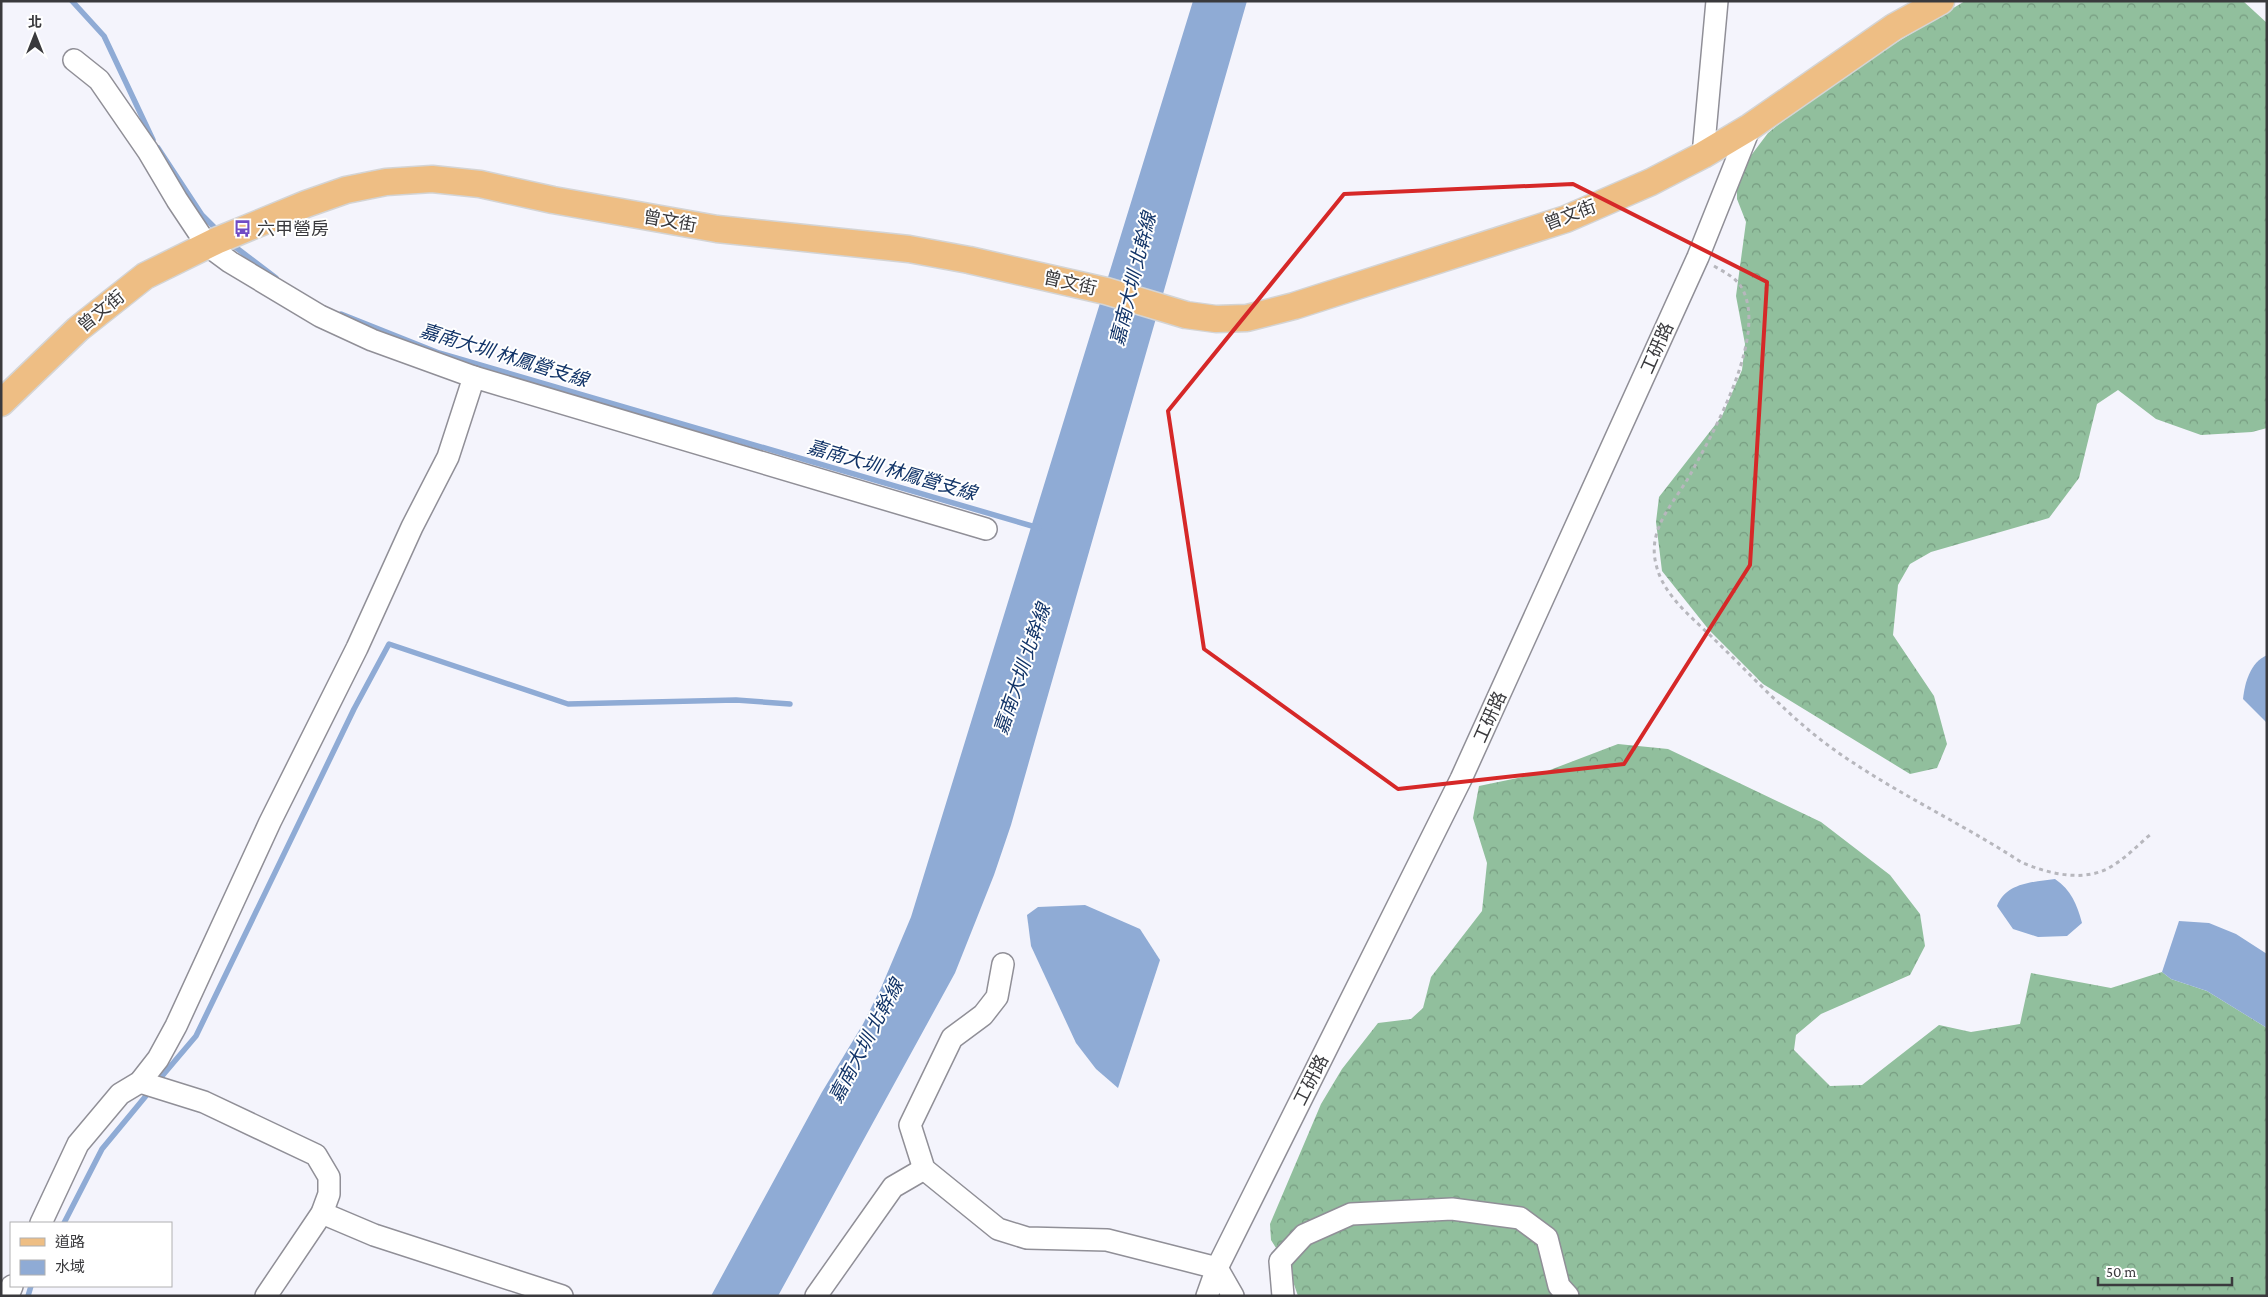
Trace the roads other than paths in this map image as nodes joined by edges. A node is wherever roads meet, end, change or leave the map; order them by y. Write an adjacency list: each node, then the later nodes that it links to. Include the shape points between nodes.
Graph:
1 (1717, 1): 5 (street)
2 (1940, 1): 4 (main road, 曾文街, via 1894,27)
3 (74, 60): 6 (street, via 99,80 177,200)
4 (1750, 127): 5 (main road, 曾文街); 15 (street, 工研路, via 1698,257 1461,780)
5 (1703, 155): 6 (main road, 曾文街, via 1566,219 1248,318 1216,319 1186,315 1106,291 969,260 909,250 717,229 480,184 432,179 386,182 346,190)
6 (211, 243): 7 (street, via 230,262 320,316 372,340); 8 (main road, 曾文街, via 145,276 78,330)
7 (474, 377): 9 (street); 11 (street, via 448,457 270,822 176,1026 158,1059)
8 (1, 403)
9 (986, 529)
10 (1003, 964): 12 (street, via 997,997 983,1015 952,1038 910,1125)
11 (140, 1082): 13 (street, via 204,1102 316,1155 329,1178 329,1194); 14 (street, via 120,1094 78,1144)
12 (924, 1170): 15 (street, via 998,1229 1027,1238 1107,1240); 18 (street, via 893,1187)
13 (322, 1213): 16 (street); 17 (street, via 374,1235)
14 (41, 1222)
15 (1218, 1268): 19 (street, 工研路); 20 (street)
16 (266, 1296)
17 (562, 1296)
18 (816, 1296)
19 (1207, 1296)
20 (1233, 1296)
21 (1283, 1296): 22 (street, via 1280,1261 1304,1235 1351,1214 1452,1209 1520,1218 1547,1238 1559,1286)
22 (1568, 1296)

